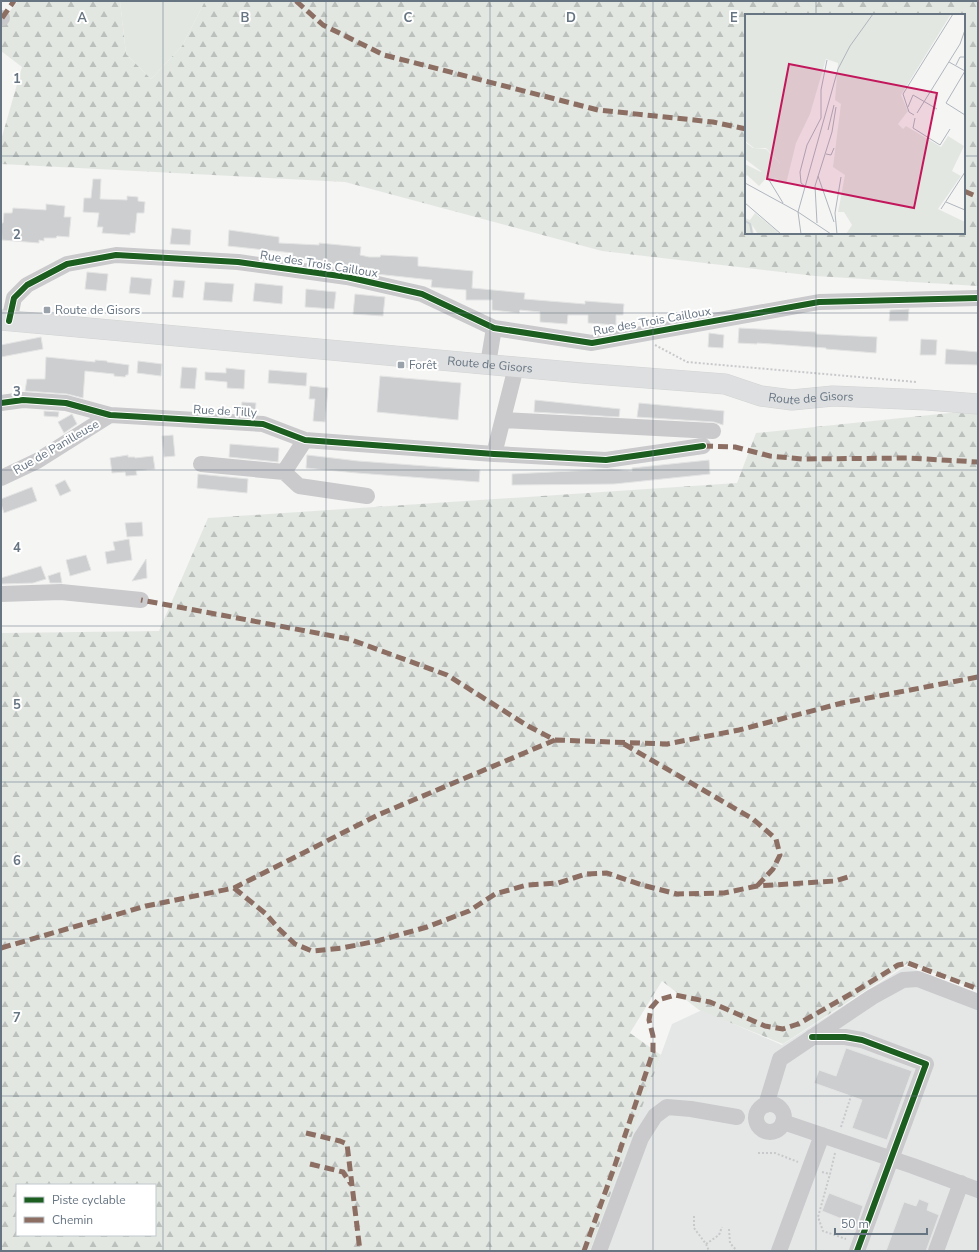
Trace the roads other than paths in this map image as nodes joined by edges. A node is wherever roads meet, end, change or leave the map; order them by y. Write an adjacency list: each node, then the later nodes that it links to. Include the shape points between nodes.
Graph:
1 (978, 298): 3 (street, Rue des Trois Cailloux, via 819,302 592,343)
2 (5, 320): 3 (street, Rue des Trois Cailloux, via 14,298 27,285 67,264 116,255 238,262 347,276 422,294); 4 (main road, Route de Gisors)
3 (494, 328): 4 (street)
4 (488, 364): 5 (main road, Route de Gisors)
5 (516, 367): 7 (main road, Route de Gisors, via 725,384 761,396 792,400 833,396); 9 (street)
6 (1, 403): 8 (street, Rue de Tilly, via 23,400 66,403)
7 (978, 404)
8 (110, 416): 11 (street, Rue de Tilly, via 263,424); 16 (street, Rue de Panilleuse, via 37,461)
9 (503, 420): 10 (street); 13 (street)
10 (713, 431)
11 (305, 440): 13 (street, Rue de Tilly); 15 (street)
12 (703, 446): 13 (street, Rue de Tilly, via 606,460)
13 (494, 454)
14 (201, 464): 15 (street)
15 (284, 472): 17 (street, via 299,486)
16 (1, 478)
17 (367, 496)
18 (1, 594): 19 (street, via 61,592)
19 (141, 600)
20 (978, 1002): 21 (street, via 918,979 903,980 872,997)
21 (812, 1037): 22 (street, via 780,1059); 25 (street, via 862,1040 926,1064)
22 (760, 1115): 23 (street, via 774,1105 781,1110); 23 (street, via 760,1128 766,1132 773,1132); 29 (street, via 737,1116 667,1107 655,1116 641,1138)
23 (783, 1122): 24 (street)
24 (822, 1135): 25 (street); 30 (street)
25 (891, 1159): 26 (street); 28 (street)
26 (961, 1184): 27 (street); 31 (street)
27 (978, 1190)
28 (858, 1247)
29 (599, 1251)
30 (779, 1251)
31 (936, 1251)

